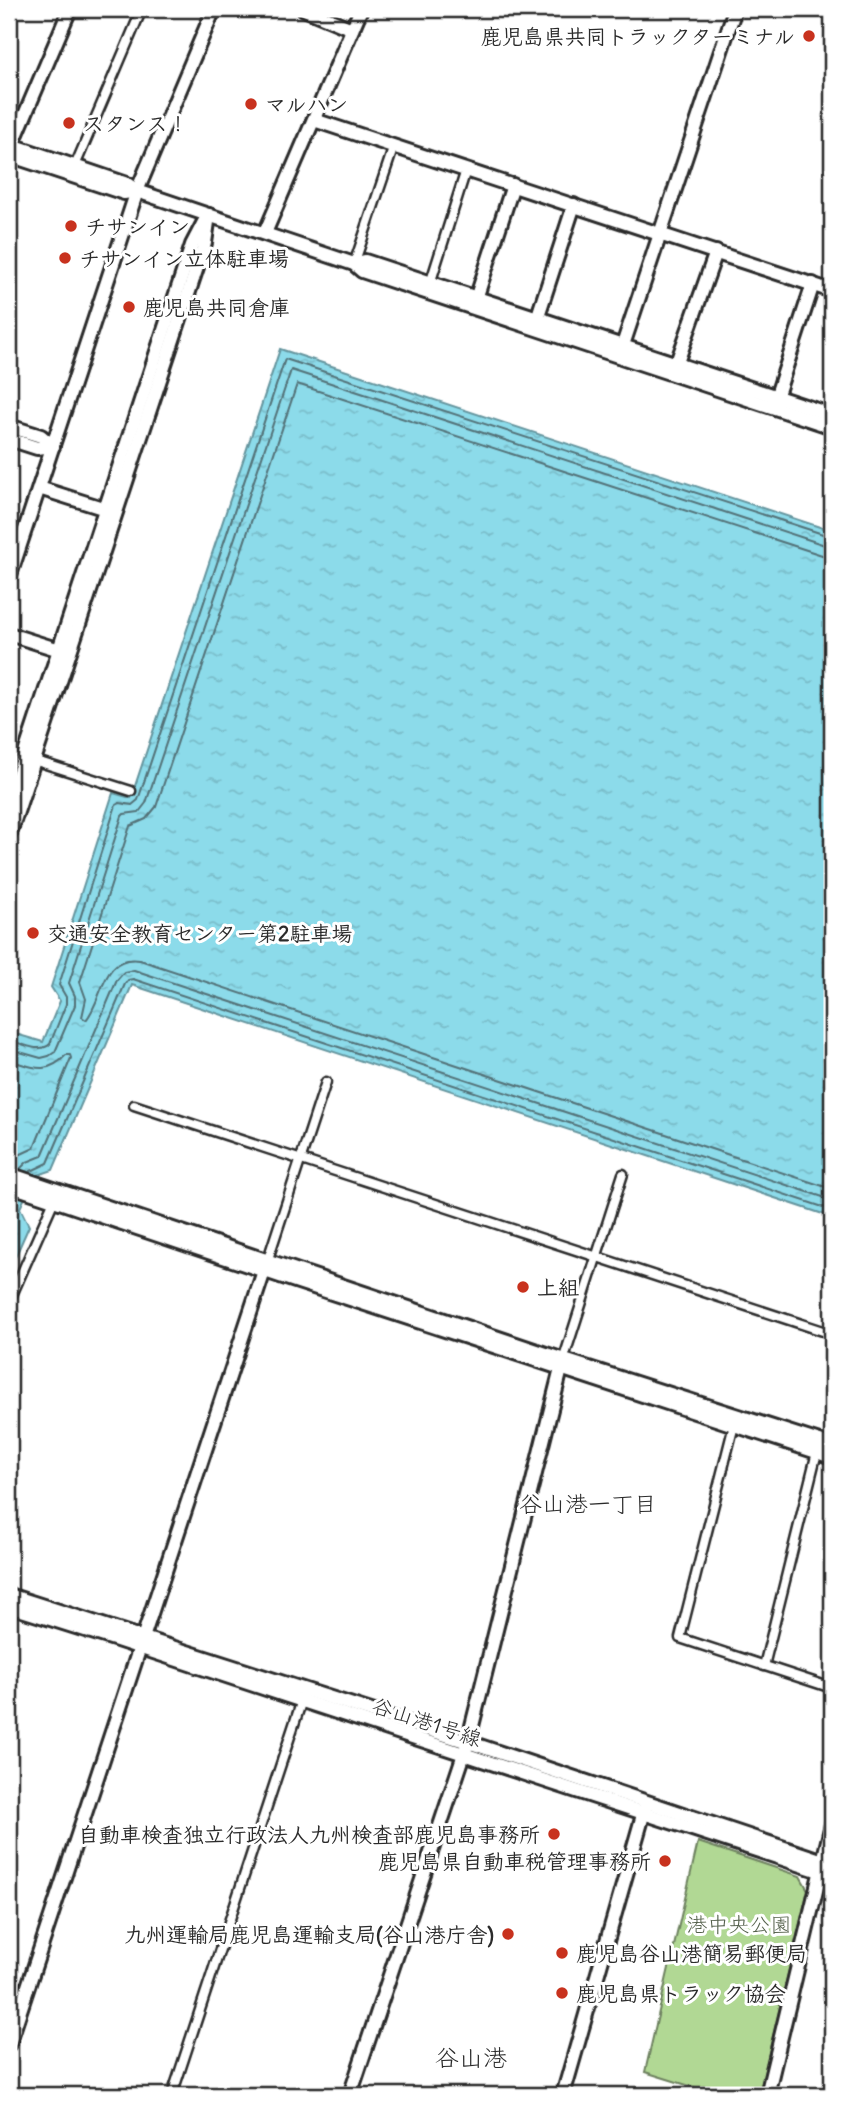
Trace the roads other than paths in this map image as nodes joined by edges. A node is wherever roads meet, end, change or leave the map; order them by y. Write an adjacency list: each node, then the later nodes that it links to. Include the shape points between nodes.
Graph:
1 (70, 9): 10 (street)
2 (142, 9): 11 (street)
3 (214, 9): 14 (street)
4 (304, 9): 7 (street)
5 (361, 9): 7 (street)
6 (735, 9): 18 (street)
7 (352, 29): 8 (street)
8 (314, 120): 9 (street); 17 (street)
9 (394, 146): 12 (street); 20 (street)
10 (9, 149): 11 (street); 14 (street, via 124,193)
11 (75, 166): 14 (street)
12 (466, 170): 13 (street); 22 (street)
13 (513, 186): 15 (street); 24 (street)
14 (136, 191): 16 (street); 33 (street)
15 (574, 205): 18 (street); 25 (street)
16 (209, 215): 17 (street); 35 (street, via 192,245)
17 (265, 233): 20 (street)
18 (660, 234): 19 (street); 26 (street)
19 (716, 252): 21 (street); 27 (street)
20 (354, 264): 22 (street, via 362,271)
21 (813, 284): 23 (street); 28 (street)
22 (428, 288): 24 (street)
23 (832, 291)
24 (475, 303): 25 (street)
25 (536, 323): 26 (street)
26 (621, 351): 27 (street)
27 (675, 369): 28 (street)
28 (774, 402): 29 (street); 31 (street)
29 (832, 415)
30 (9, 426): 33 (street, via 41,436)
31 (832, 427)
32 (9, 439): 33 (street, via 37,448)
33 (53, 446): 34 (street)
34 (39, 488): 35 (street); 36 (street)
35 (111, 511): 38 (street)
36 (9, 578)
37 (9, 634): 38 (street)
38 (64, 652): 39 (street)
39 (29, 759): 40 (street); 41 (street); 42 (street)
40 (131, 791)
41 (9, 802)
42 (9, 836)
43 (326, 1082): 45 (street)
44 (134, 1105): 45 (street)
45 (301, 1159): 51 (street); 52 (street)
46 (9, 1174): 49 (street)
47 (623, 1174): 51 (street)
48 (9, 1185): 49 (street)
49 (42, 1190): 50 (street); 52 (street)
50 (54, 1200): 52 (street); 53 (street)
51 (596, 1256): 54 (street); 55 (street)
52 (266, 1265): 55 (street); 62 (street)
53 (9, 1302)
54 (832, 1334)
55 (563, 1364): 56 (street); 57 (street); 66 (street)
56 (734, 1425): 58 (street); 63 (street, via 680,1638)
57 (832, 1446)
58 (817, 1452): 59 (street); 63 (street)
59 (832, 1457)
60 (9, 1595): 62 (street, 谷山港1号線)
61 (9, 1606): 62 (street, 谷山港1号線)
62 (142, 1642): 65 (street, 谷山港1号線); 70 (street)
63 (764, 1666): 64 (street)
64 (832, 1688)
65 (303, 1696): 66 (street, 谷山港1号線); 71 (street)
66 (466, 1748): 67 (street, 谷山港1号線); 72 (street)
67 (645, 1808): 69 (street, 谷山港1号線); 73 (street)
68 (832, 1824): 69 (street)
69 (828, 1868): 74 (street)
70 (9, 2044)
71 (172, 2095)
72 (350, 2095)
73 (563, 2095)
74 (767, 2095)

